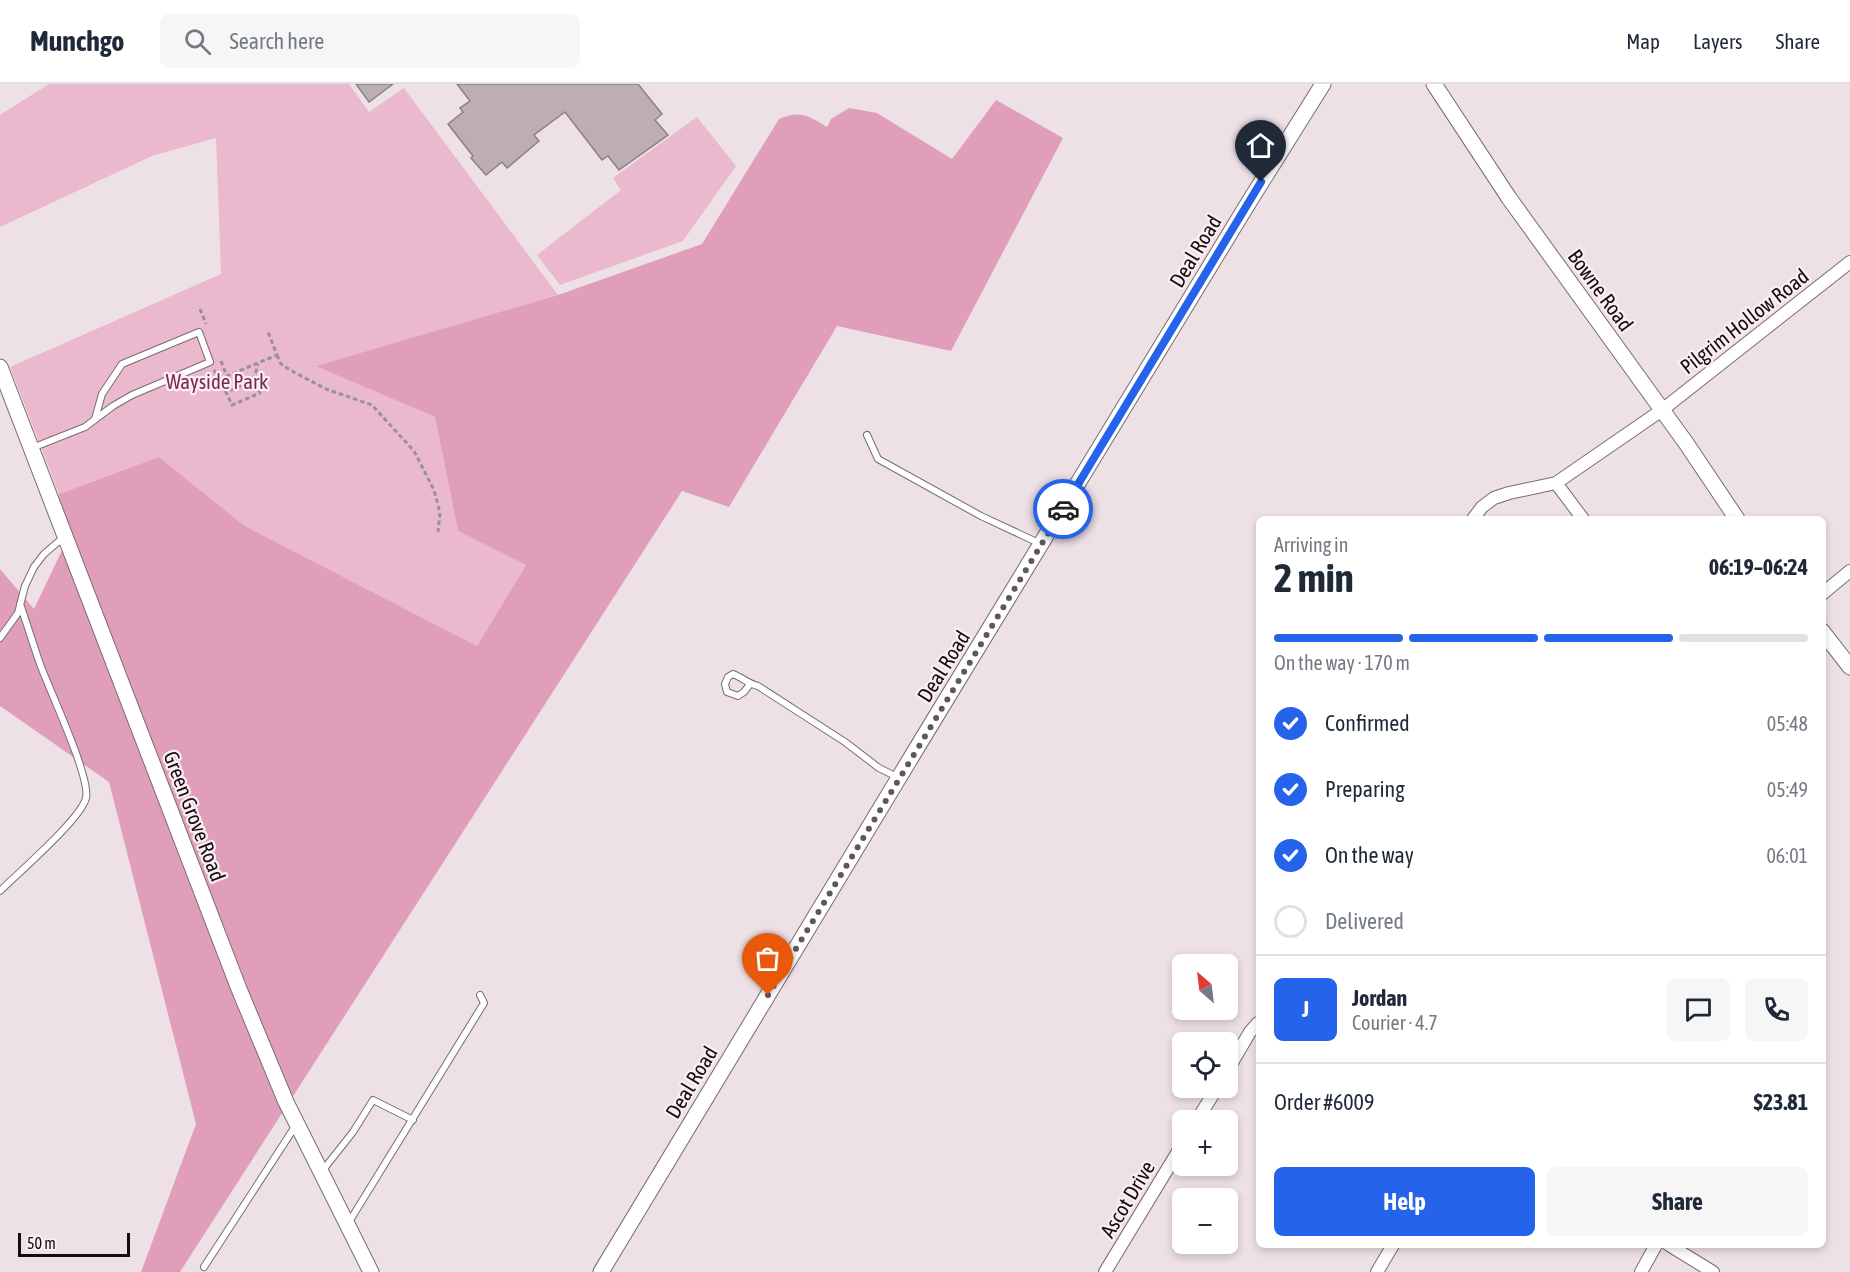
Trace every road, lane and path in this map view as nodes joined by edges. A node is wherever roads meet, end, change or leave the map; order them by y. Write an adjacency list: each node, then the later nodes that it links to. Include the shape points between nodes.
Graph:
1 (1323, 84): 24 (street, Deal Road)
2 (1434, 84): 14 (street, Bowne Road, via 1509,198)
3 (1850, 262): 14 (street, Pilgrim Hollow Road)
4 (200, 309): 5 (path)
5 (208, 328)
6 (268, 332): 7 (path)
7 (277, 355): 9 (path); 22 (path, via 281,364 326,389 372,405 414,451 434,490 440,513)
8 (219, 357): 9 (path, via 227,376)
9 (258, 363): 11 (path)
10 (0, 367): 17 (street, Green Grove Road)
11 (255, 380): 13 (path); 13 (path, via 260,393 232,405)
12 (219, 381): 13 (path)
13 (226, 392)
14 (1662, 410): 18 (street, Pilgrim Hollow Road); 21 (street, Bowne Road)
15 (95, 419): 15 (lane, via 132,395 210,362 199,332 122,364 102,394); 17 (lane)
16 (867, 435): 24 (lane, via 878,459 971,511)
17 (31, 449): 23 (street, Green Grove Road)
18 (1556, 483): 19 (street, via 1494,498); 20 (street)
19 (1475, 516)
20 (1581, 516)
21 (1735, 516)
22 (438, 532)
23 (65, 536): 27 (lane, via 34,567); 38 (street, Green Grove Road, via 239,989)
24 (1041, 544): 32 (street, Deal Road)
25 (1850, 571): 26 (street)
26 (1826, 591)
27 (20, 604): 29 (lane); 33 (lane, via 87,786 86,798 69,824)
28 (1826, 636): 30 (street)
29 (0, 638)
30 (1850, 667)
31 (750, 684): 32 (lane)
32 (900, 778): 47 (street, Deal Road)
33 (0, 891)
34 (480, 995): 37 (lane, via 484,1003)
35 (1256, 1025): 36 (street)
36 (1238, 1052)
37 (413, 1120): 40 (lane, via 373,1100); 41 (lane)
38 (297, 1125): 40 (street, Green Grove Road); 45 (lane)
39 (1172, 1161): 48 (street, Ascot Drive)
40 (321, 1173): 41 (street, Green Grove Road)
41 (347, 1225): 46 (street, Green Grove Road)
42 (1391, 1248): 49 (street)
43 (1654, 1248): 50 (street)
44 (1674, 1248): 51 (street)
45 (204, 1267)
46 (371, 1272)
47 (602, 1272)
48 (1105, 1272)
49 (1377, 1272)
50 (1641, 1272)
51 (1713, 1272)

